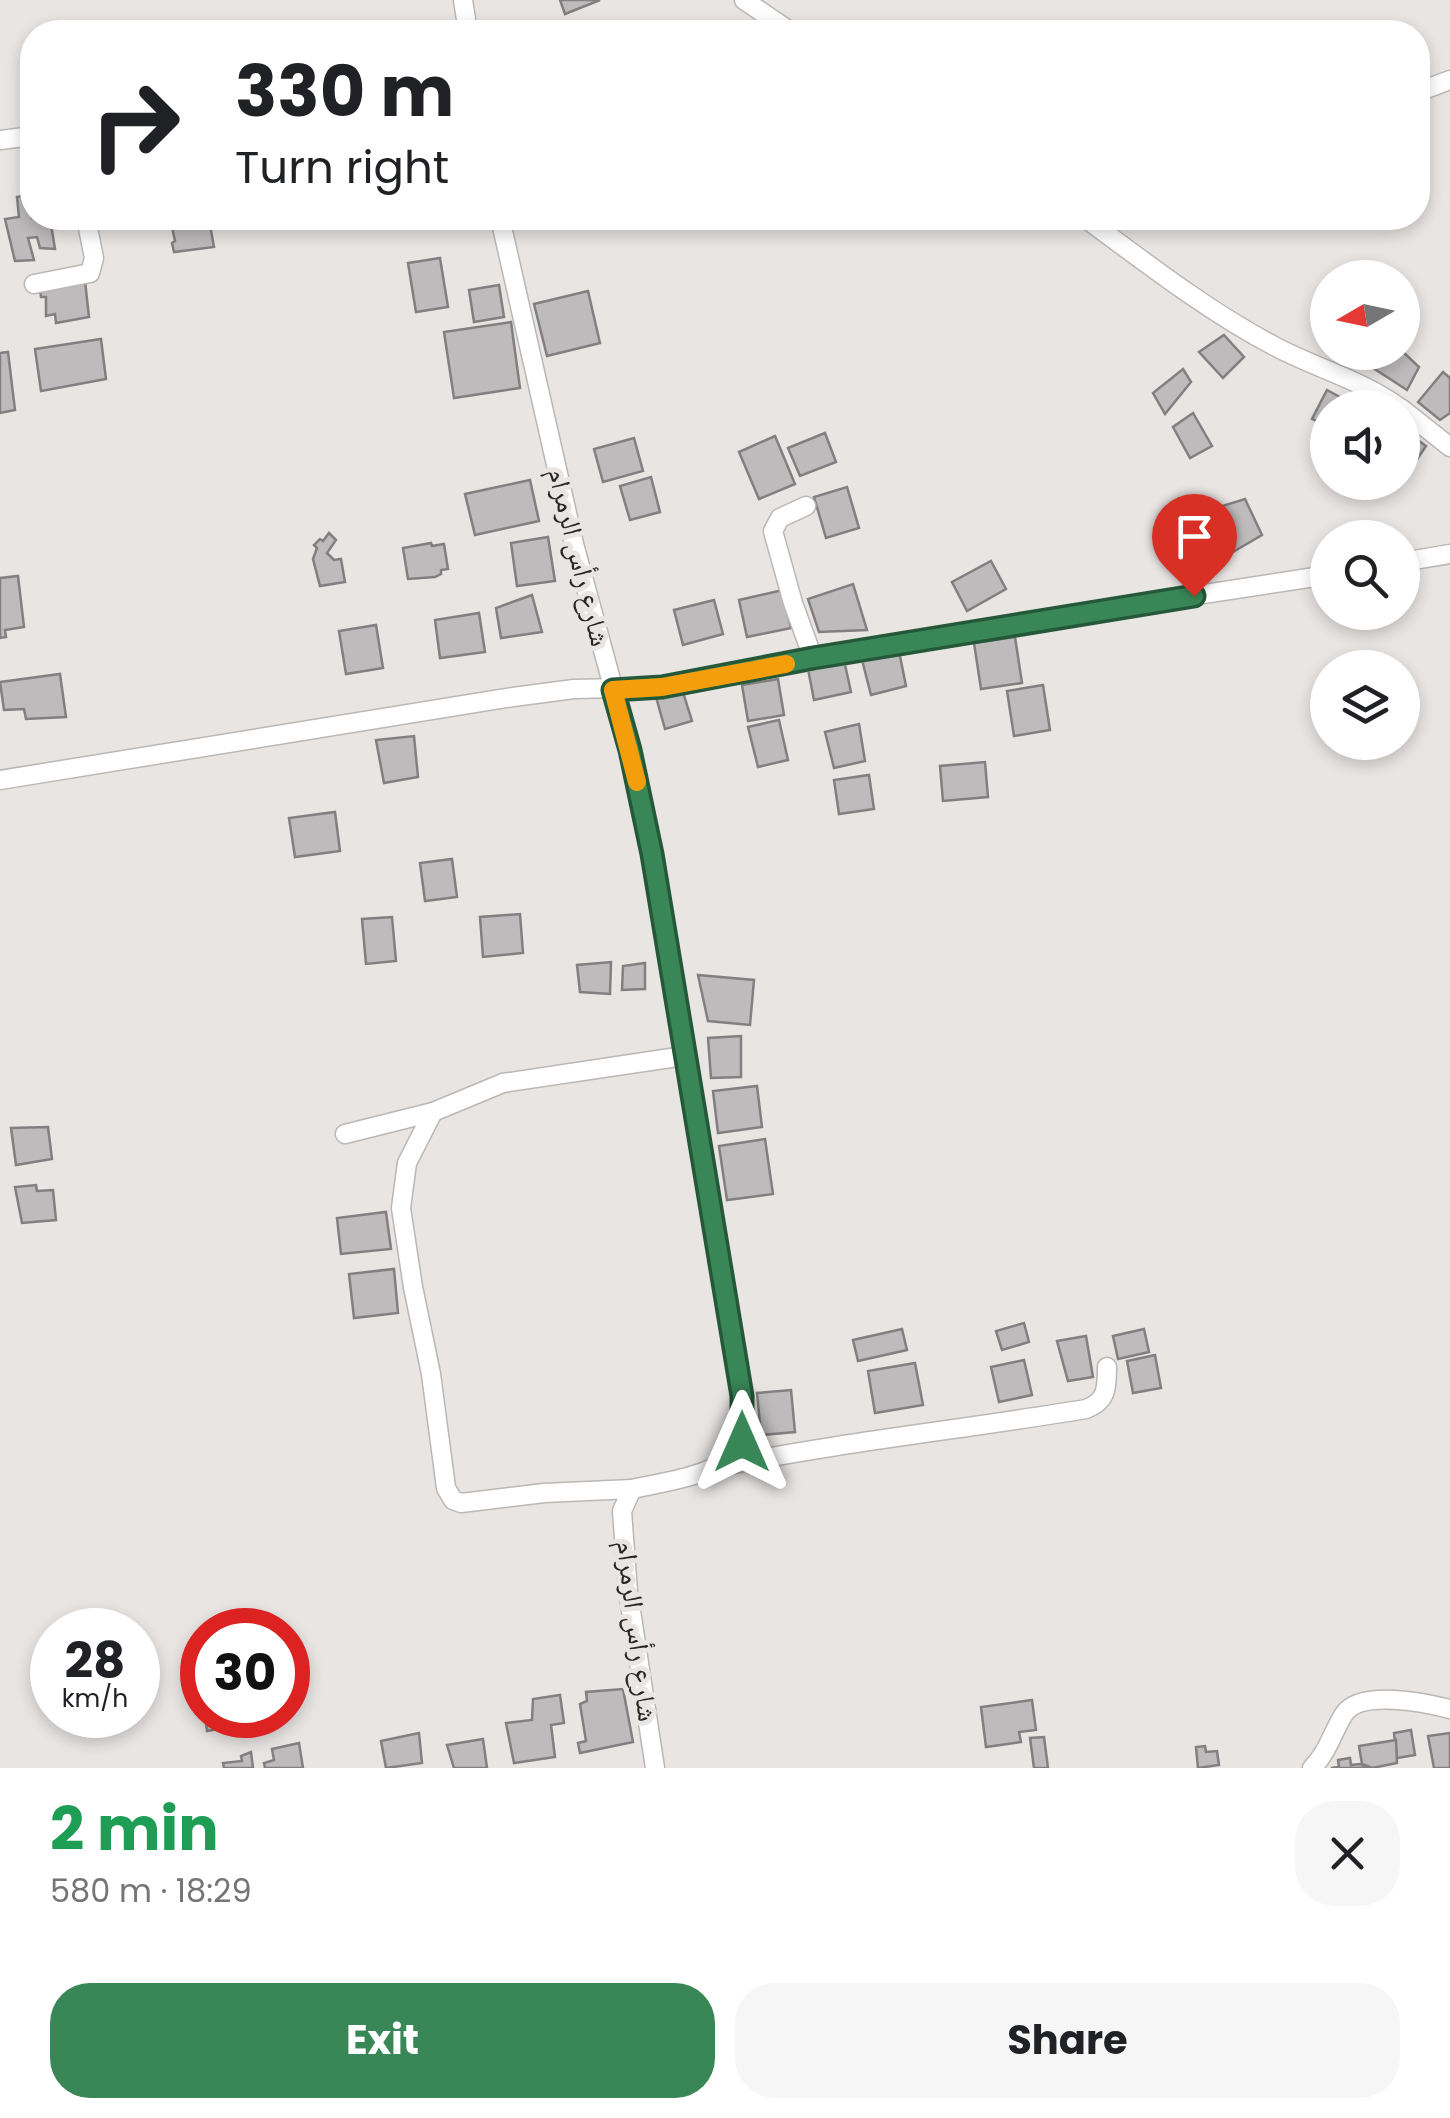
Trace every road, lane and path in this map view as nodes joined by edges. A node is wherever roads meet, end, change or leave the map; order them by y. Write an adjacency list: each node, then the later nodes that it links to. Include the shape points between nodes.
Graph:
1 (744, 0): 2 (street)
2 (773, 20)
3 (88, 230): 6 (street, via 90,273)
4 (503, 230): 15 (street, شارع رأس الرمرام)
5 (1101, 230): 7 (street, via 1273,346)
6 (34, 284)
7 (1371, 390)
8 (1420, 423): 9 (street)
9 (1450, 447)
10 (806, 506): 14 (street, via 780,518 773,531)
11 (1450, 554): 12 (street)
12 (1420, 559)
13 (1310, 578): 14 (street)
14 (813, 658): 15 (street)
15 (613, 690): 16 (street, via 514,697); 17 (street, شارع رأس الرمرام, via 652,854)
16 (0, 780)
17 (684, 1056): 18 (street, via 503,1083); 21 (street, شارع رأس الرمرام, via 742,1396 742,1442)
18 (434, 1112): 19 (street); 22 (street, via 407,1164 401,1208 446,1488 461,1503)
19 (345, 1134)
20 (1107, 1367): 21 (street, via 1104,1396 1086,1408)
21 (718, 1468): 22 (street)
22 (632, 1489): 24 (street, شارع رأس الرمرام, via 622,1511)
23 (1450, 1709): 25 (street, via 1398,1698 1352,1706)
24 (648, 1767)
25 (1312, 1768)

